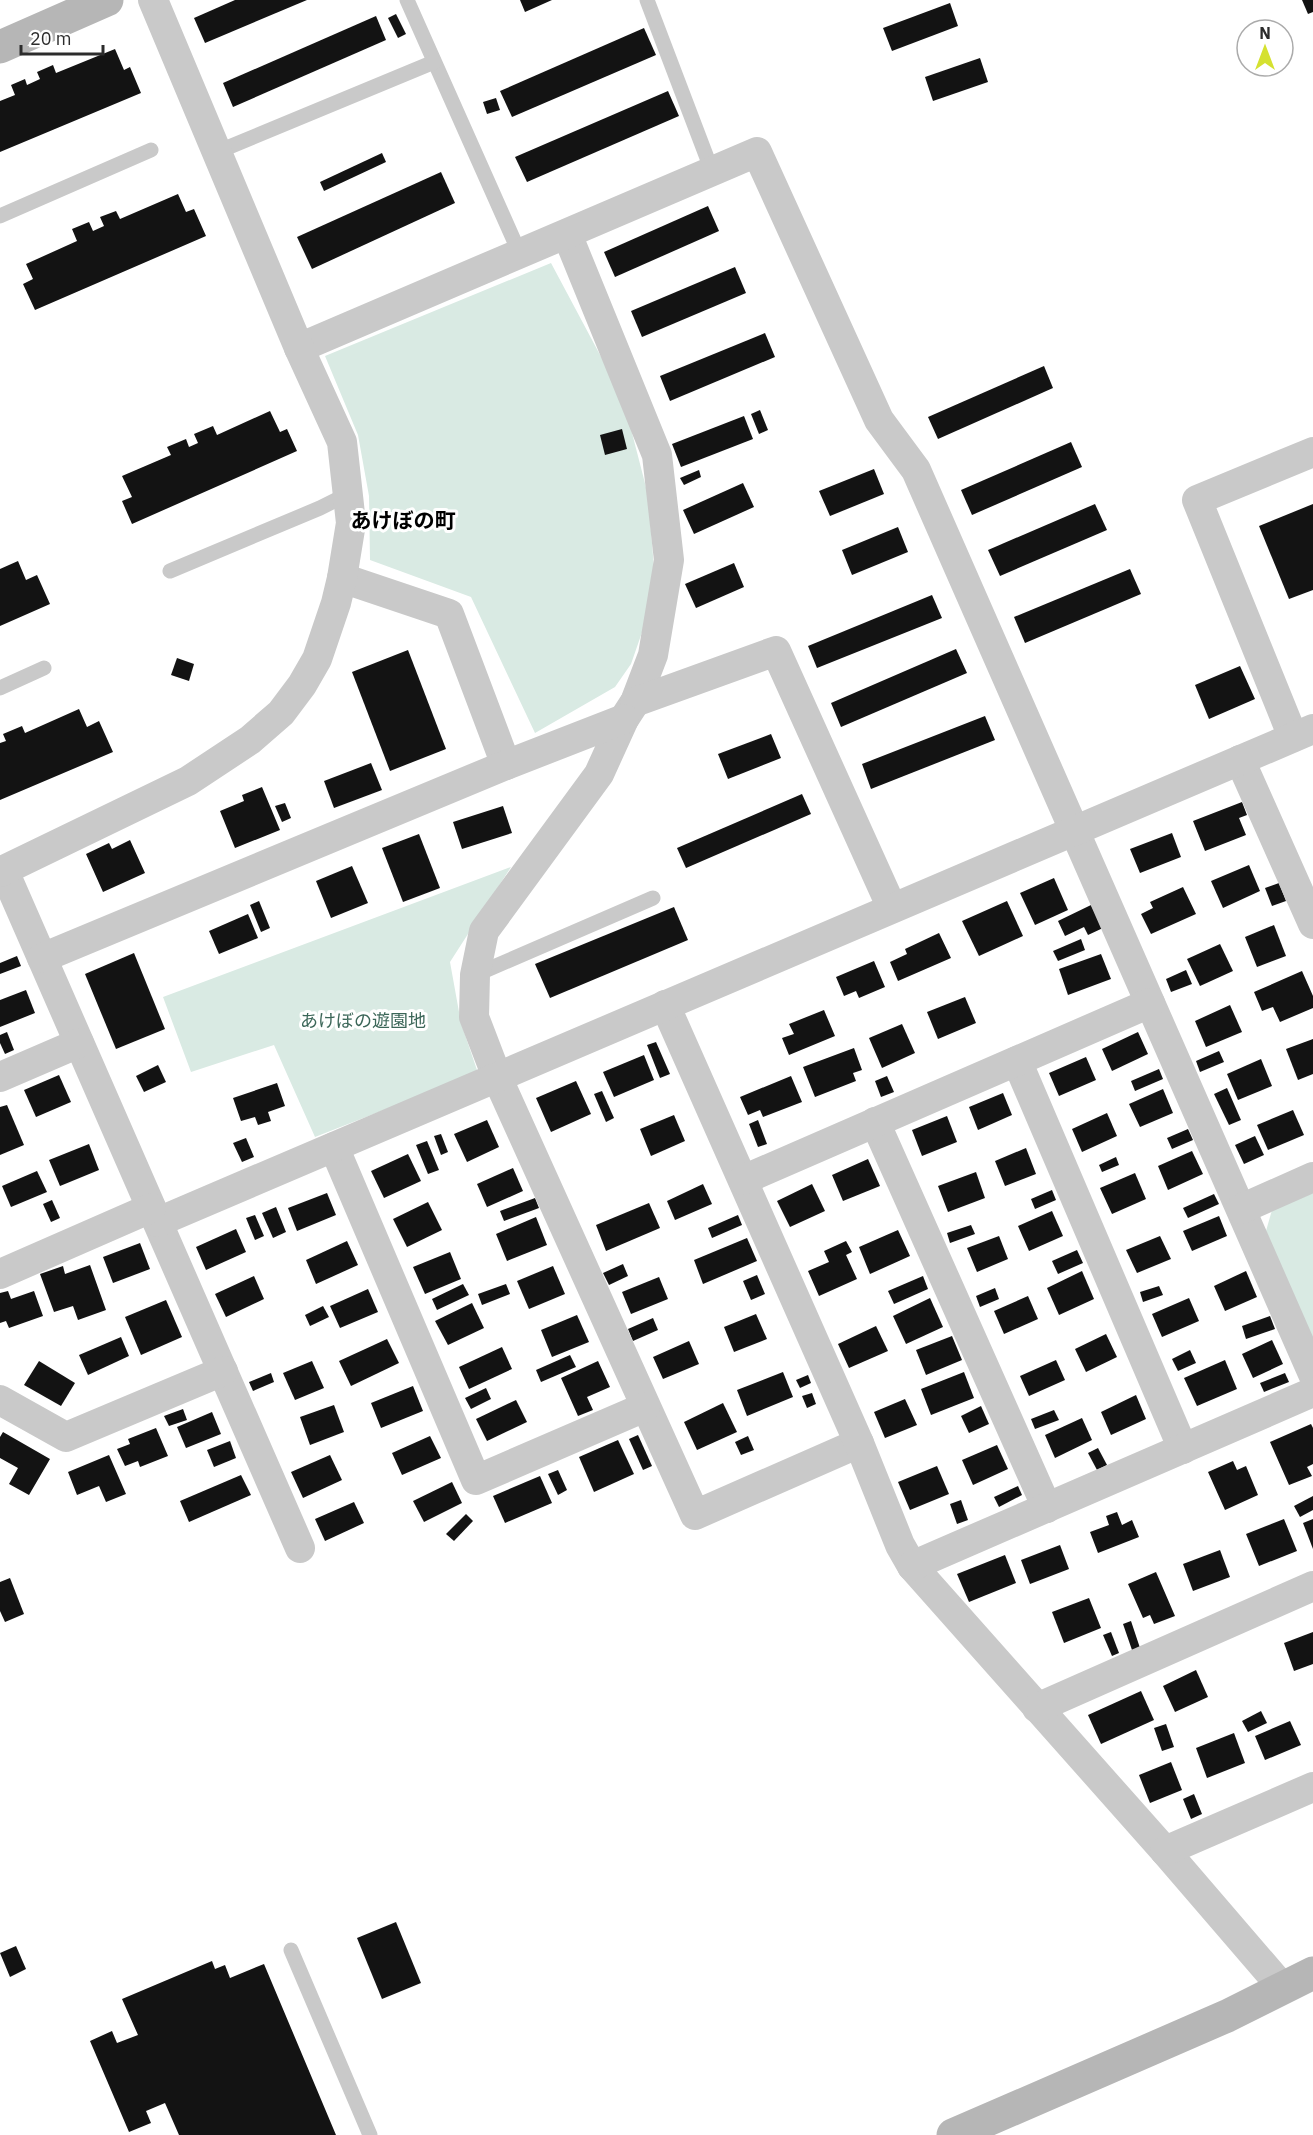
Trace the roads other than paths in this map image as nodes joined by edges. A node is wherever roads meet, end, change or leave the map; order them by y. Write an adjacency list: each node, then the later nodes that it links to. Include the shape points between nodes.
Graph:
1 (107, 0): 5 (street)
2 (153, 0): 8 (street)
3 (407, 0): 6 (lane)
4 (647, 0): 9 (lane)
5 (0, 47)
6 (434, 62): 8 (lane); 12 (lane)
7 (152, 150): 10 (lane)
8 (217, 152): 13 (street)
9 (712, 171): 11 (street); 24 (street, via 758,152 879,420 916,470)
10 (0, 216)
11 (567, 234): 12 (street); 20 (street, via 657,456 669,560 653,655)
12 (520, 254): 13 (street)
13 (299, 348): 15 (street, via 342,442)
14 (1313, 452): 21 (street, via 1197,500)
15 (348, 494): 16 (lane); 17 (street, via 351,523)
16 (170, 571)
17 (342, 578): 23 (street, via 449,614); 25 (street, via 317,659 281,713 250,740 188,781)
18 (44, 668): 19 (lane)
19 (0, 688)
20 (630, 711): 23 (street); 27 (street, via 776,651); 30 (street, via 599,774 484,931)
21 (1303, 733): 22 (street)
22 (1240, 760): 24 (street); 28 (street)
23 (506, 765): 29 (street)
24 (1074, 831): 27 (street); 31 (street)
25 (2, 872): 29 (street)
26 (653, 898): 30 (lane)
27 (892, 908): 32 (street)
28 (1313, 924)
29 (42, 958): 33 (street)
30 (475, 975): 36 (street, via 474,1017)
31 (1150, 1003): 34 (street); 41 (street)
32 (665, 1005): 36 (street); 40 (street)
33 (79, 1043): 35 (street); 42 (street)
34 (1017, 1061): 37 (street); 50 (street)
35 (0, 1077)
36 (497, 1077): 38 (street); 48 (street)
37 (875, 1122): 40 (street); 51 (street)
38 (334, 1147): 42 (street); 48 (street, via 476,1480)
39 (1313, 1177): 41 (street)
40 (743, 1180): 49 (street)
41 (1241, 1209): 45 (street)
42 (154, 1215): 43 (street); 44 (street)
43 (0, 1274)
44 (223, 1371): 47 (street, via 66,1437); 52 (street)
45 (1313, 1374)
46 (1313, 1392): 50 (street)
47 (0, 1400)
48 (645, 1407): 49 (street, via 695,1515)
49 (859, 1443): 53 (street)
50 (1183, 1449): 51 (street)
51 (1047, 1508): 53 (street)
52 (300, 1548)
53 (912, 1566): 55 (street)
54 (1313, 1586): 55 (street)
55 (1037, 1708): 57 (street)
56 (1313, 1787): 57 (street)
57 (1165, 1851): 60 (street)
58 (291, 1950): 61 (lane)
59 (1313, 1973): 60 (street)
60 (1282, 1987): 62 (street, via 1227,2016)
61 (370, 2135)
62 (952, 2135)

